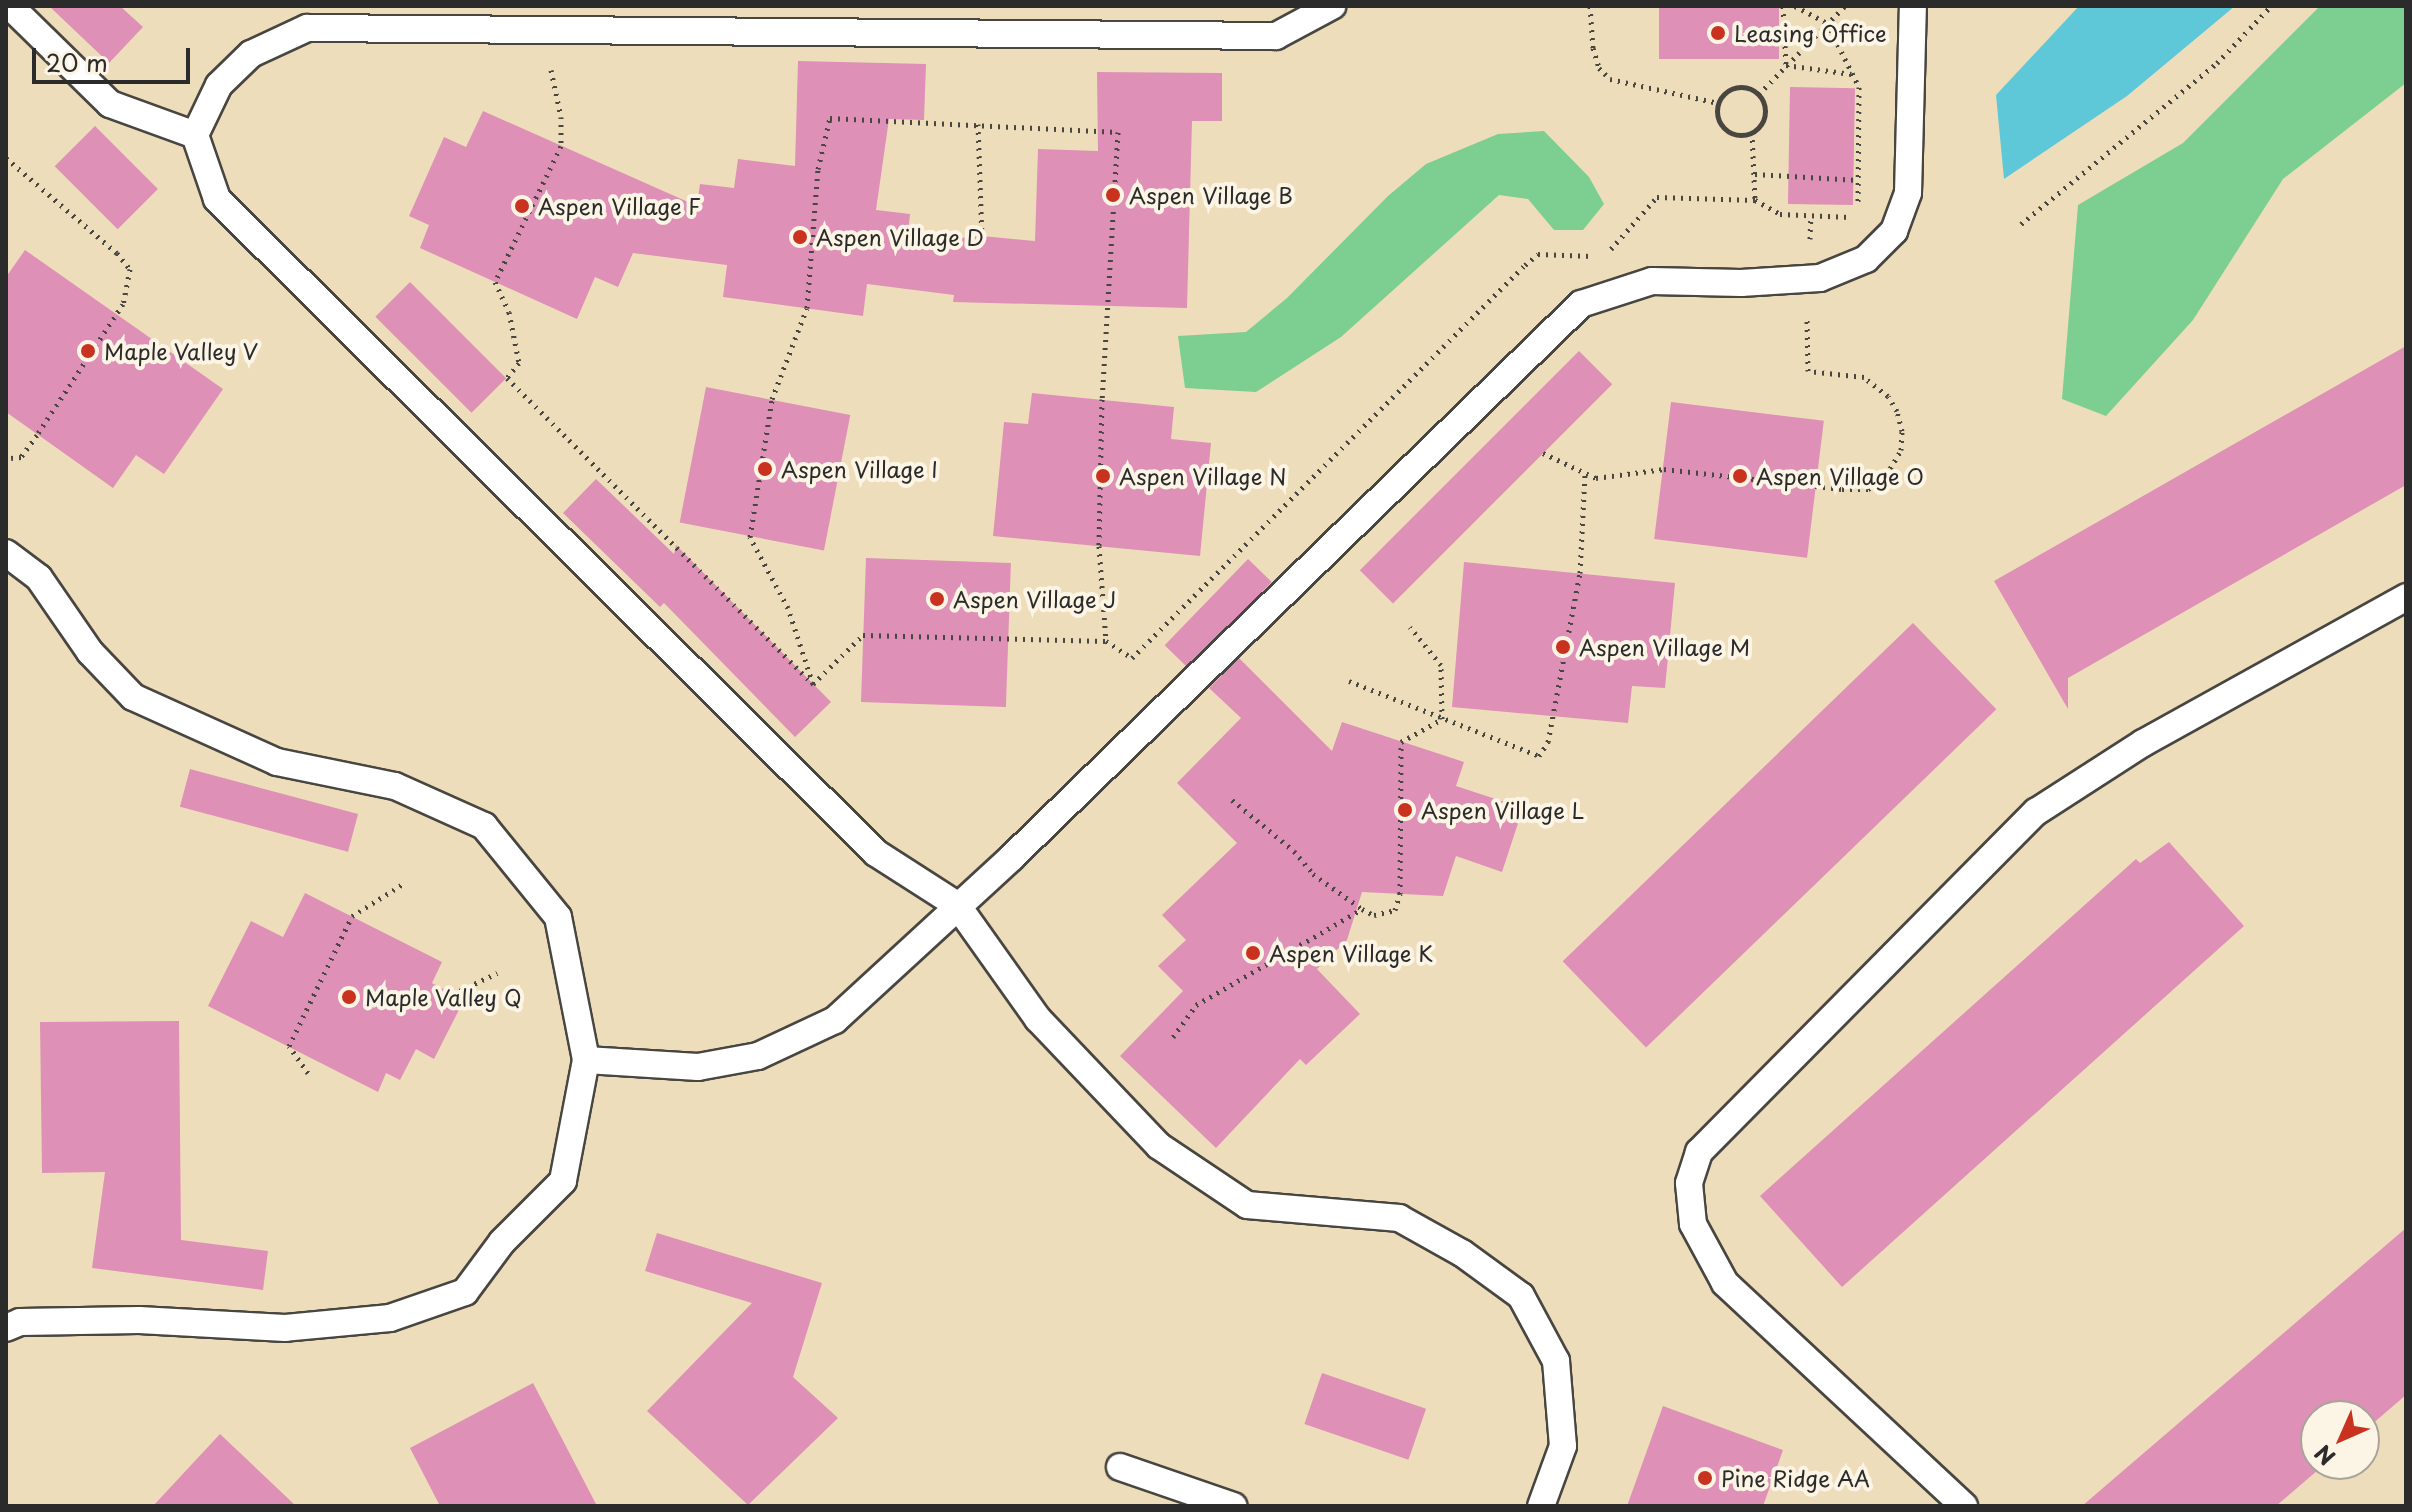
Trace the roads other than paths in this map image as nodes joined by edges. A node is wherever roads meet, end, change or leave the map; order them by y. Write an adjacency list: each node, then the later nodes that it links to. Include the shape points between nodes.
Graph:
1 (10, 6): 4 (lane, via 110,104)
2 (1332, 6): 4 (lane, via 1276,36 307,28 251,54 219,85)
3 (1913, 6): 7 (lane, via 1908,193 1894,231 1866,259 1820,278 1652,281 1581,304)
4 (195, 135): 7 (lane, via 217,199 876,853)
5 (6, 553): 8 (lane, via 39,578 90,652 133,697 277,762 395,786 484,826 558,917)
6 (2406, 597): 13 (lane, via 2143,743 2036,812 1699,1152 1689,1183 1693,1224 1725,1283)
7 (957, 905): 8 (lane, via 835,1020 758,1056 698,1067); 12 (lane, via 1038,1019 1159,1146 1247,1205 1399,1218 1462,1253 1521,1296 1556,1361 1563,1446)
8 (586, 1060): 9 (lane, via 563,1181 502,1242 465,1292 390,1318 285,1328 139,1320 20,1322)
9 (6, 1328)
10 (1120, 1467): 11 (lane)
11 (1233, 1506)
12 (1541, 1506)
13 (1964, 1506)

